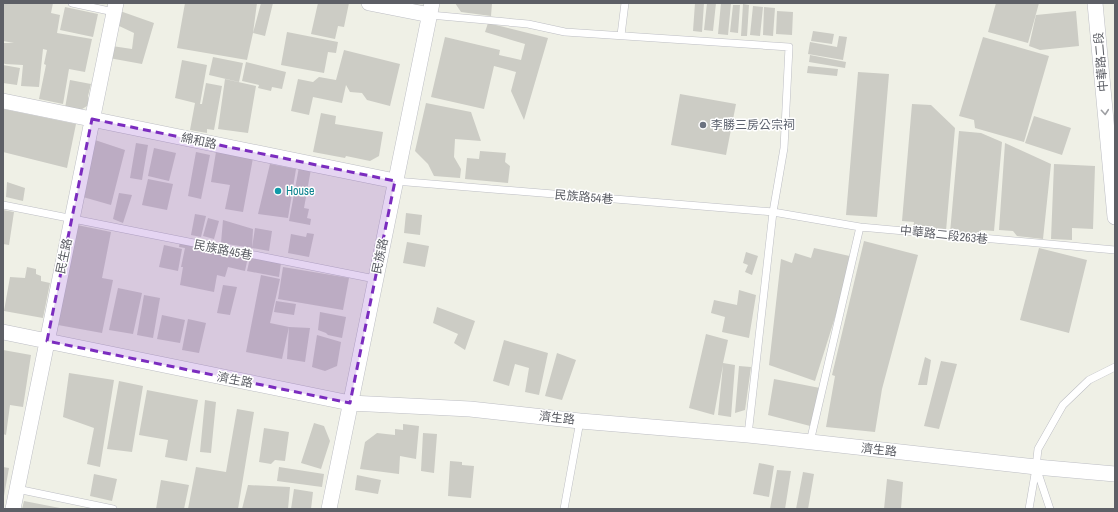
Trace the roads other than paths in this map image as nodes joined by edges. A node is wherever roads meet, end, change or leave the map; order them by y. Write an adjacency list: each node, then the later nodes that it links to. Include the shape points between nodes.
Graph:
1 (72, 3): 5 (lane)
2 (369, 3): 6 (street)
3 (625, 3): 7 (lane)
4 (1095, 3): 13 (street, 中華路二段, one-way to 13)
5 (115, 7): 9 (street, 民生路)
6 (431, 9): 7 (lane, via 565,32); 10 (street, 民族路)
7 (621, 35): 12 (lane, via 789,47 784,148)
8 (3, 101): 9 (street, 綿和路)
9 (92, 119): 10 (street, 綿和路); 14 (street, 民生路)
10 (395, 181): 12 (lane, 民族路54巷); 17 (street, 民族路)
11 (3, 205): 14 (lane, 民族路45巷)
12 (773, 212): 15 (lane, 中華路二段263巷); 23 (lane)
13 (1115, 217)
14 (72, 220): 17 (lane, 民族路45巷); 19 (street, 民生路)
15 (860, 227): 16 (lane, 中華路二段263巷); 24 (lane)
16 (1115, 250)
17 (375, 279): 21 (street, 民族路)
18 (3, 332): 19 (street, 濟生路)
19 (47, 341): 21 (street, 濟生路); 27 (street, 民生路)
20 (1115, 367): 25 (lane, via 1089,380 1063,405 1038,449)
21 (350, 403): 22 (street, 濟生路, via 470,409); 30 (street, 民族路)
22 (580, 421): 23 (street, 濟生路); 31 (lane)
23 (748, 435): 24 (street, 濟生路)
24 (810, 442): 25 (street, 濟生路)
25 (1036, 467): 26 (street, 濟生路); 32 (lane); 33 (lane)
26 (1115, 474)
27 (17, 489): 28 (street, 民生路); 29 (lane)
28 (13, 509)
29 (113, 509)
30 (329, 509)
31 (564, 509)
32 (1028, 509)
33 (1050, 509)

